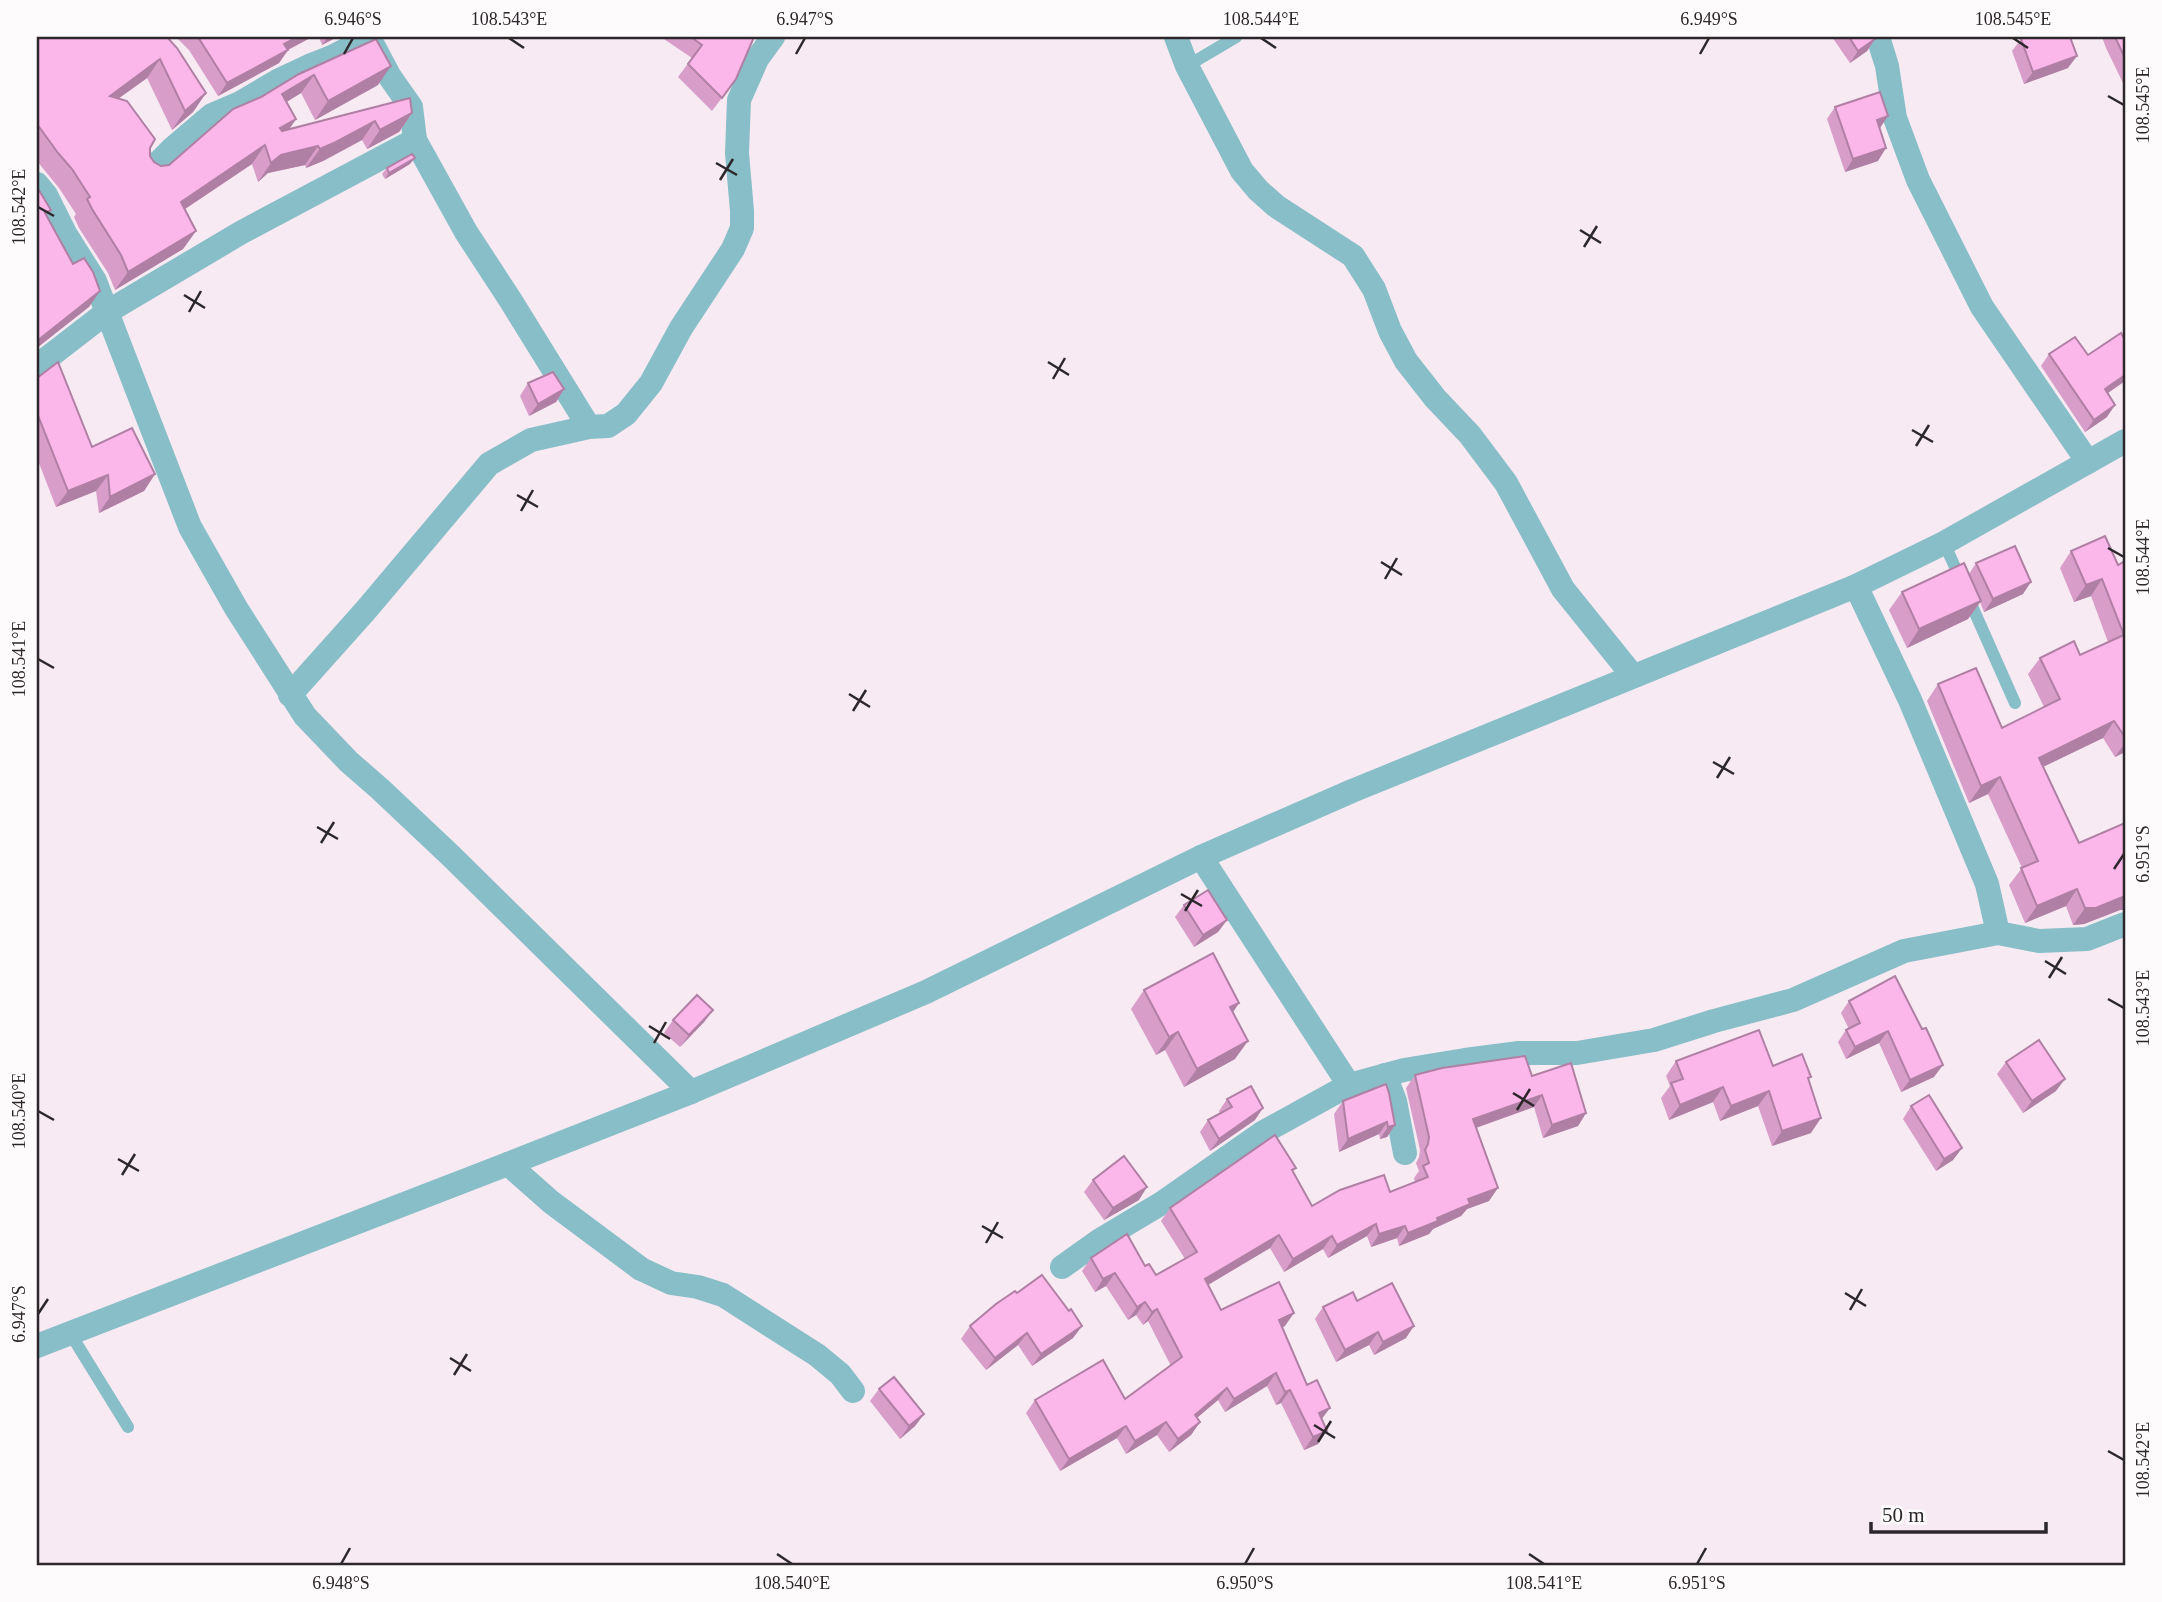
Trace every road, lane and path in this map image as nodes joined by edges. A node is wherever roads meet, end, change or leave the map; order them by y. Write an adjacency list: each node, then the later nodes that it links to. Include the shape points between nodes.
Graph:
1 (368, 37): 8 (street); 9 (street, via 411,107)
2 (774, 37): 14 (street, via 757,59 739,100 737,153 743,211 733,248 651,383 626,414 608,426)
3 (1176, 37): 6 (street)
4 (1236, 37): 6 (lane)
5 (1878, 37): 16 (street, via 1895,118 1918,180 1982,307)
6 (1187, 66): 19 (street, via 1242,171 1258,190 1353,256 1374,289 1406,361 1506,483 1563,589)
7 (198, 92): 8 (street)
8 (212, 114): 10 (street)
9 (415, 140): 12 (street, via 242,232); 14 (street, via 466,232)
10 (151, 170)
11 (37, 184): 12 (street, via 95,281)
12 (107, 312): 13 (street); 20 (street, via 190,527)
13 (37, 366)
14 (589, 427): 20 (street, via 531,440 489,464)
15 (2125, 441): 16 (street)
16 (2088, 462): 17 (street)
17 (1944, 542): 18 (street); 21 (lane)
18 (1856, 586): 19 (street); 24 (street, via 1910,700 1987,884)
19 (1633, 676): 22 (street)
20 (290, 695): 27 (street, via 349,762)
21 (2015, 703)
22 (1201, 858): 26 (street); 27 (street, via 926,992)
23 (2125, 924): 24 (street, via 2087,939 2063,941)
24 (1998, 933): 25 (street, via 1904,951 1793,1000 1654,1040 1577,1053 1519,1053)
25 (1385, 1075): 26 (street); 28 (street)
26 (1349, 1085): 30 (street, via 1262,1133)
27 (691, 1092): 29 (street)
28 (1405, 1153)
29 (508, 1164): 31 (street); 33 (street, via 641,1269 671,1283 723,1295 817,1355)
30 (1062, 1267)
31 (70, 1333): 32 (street); 34 (lane)
32 (37, 1346)
33 (853, 1391)
34 (128, 1427)

